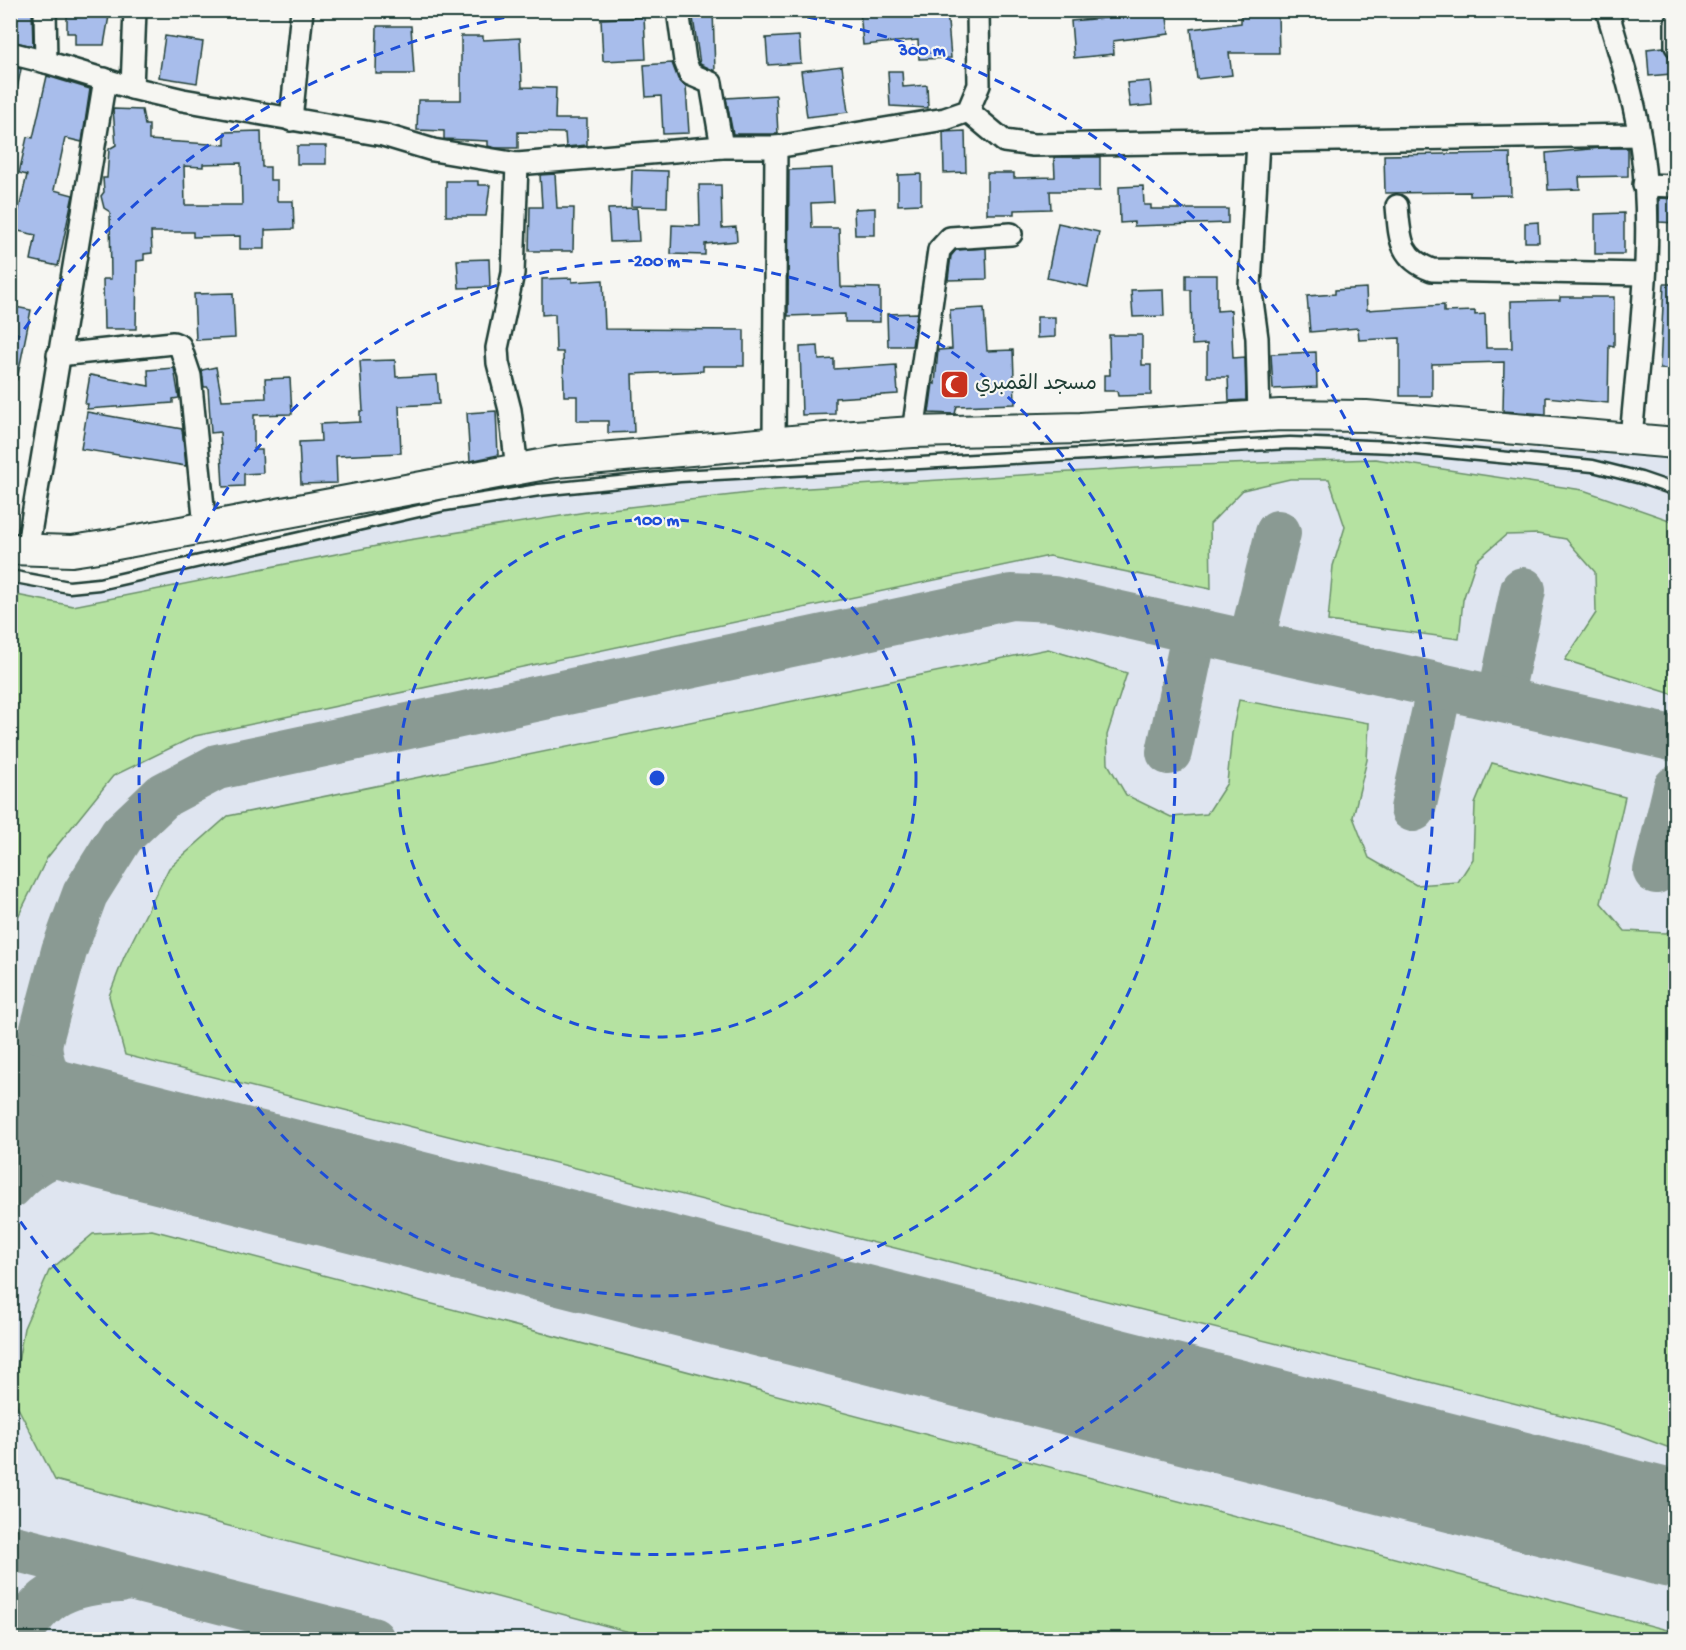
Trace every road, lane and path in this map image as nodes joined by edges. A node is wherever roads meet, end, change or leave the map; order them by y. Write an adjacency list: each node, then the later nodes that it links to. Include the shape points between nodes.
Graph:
1 (45, 10): 10 (street)
2 (135, 10): 12 (street)
3 (302, 10): 14 (street)
4 (678, 10): 17 (street, via 690,74 711,83)
5 (978, 10): 13 (street, via 979,85)
6 (1607, 10): 15 (street, via 1634,102)
7 (1676, 23): 8 (street)
8 (1676, 46)
9 (10, 53): 10 (street)
10 (46, 62): 11 (street)
11 (105, 79): 12 (street); 25 (street)
12 (132, 88): 14 (street)
13 (968, 111): 16 (street, via 1004,141 1033,145); 18 (street, via 945,119)
14 (291, 120): 19 (street)
15 (1639, 135): 16 (street); 20 (street)
16 (1258, 141): 26 (street, via 1250,286 1257,338)
17 (722, 147): 18 (street); 19 (street)
18 (776, 147): 28 (street)
19 (517, 164): 31 (street, via 513,273 497,348)
20 (1644, 185): 21 (street); 24 (street)
21 (1676, 186)
22 (1397, 206): 24 (street, via 1403,248 1408,257 1432,270)
23 (1011, 234): 27 (street, via 950,238 939,250)
24 (1644, 274): 29 (street)
25 (58, 356): 33 (street, via 173,343 180,346 190,376); 34 (street)
26 (1259, 417): 27 (main road, via 1081,428); 29 (main road, via 1366,416)
27 (913, 432): 28 (main road)
28 (774, 441): 31 (main road)
29 (1631, 441): 30 (main road)
30 (1676, 443)
31 (517, 469): 33 (main road)
32 (1676, 490): 35 (lane, via 1617,471 1568,463 1342,444 1226,444 598,483 445,505 99,584 69,587)
33 (205, 527): 34 (main road, via 72,551)
34 (19, 550)
35 (10, 576)

